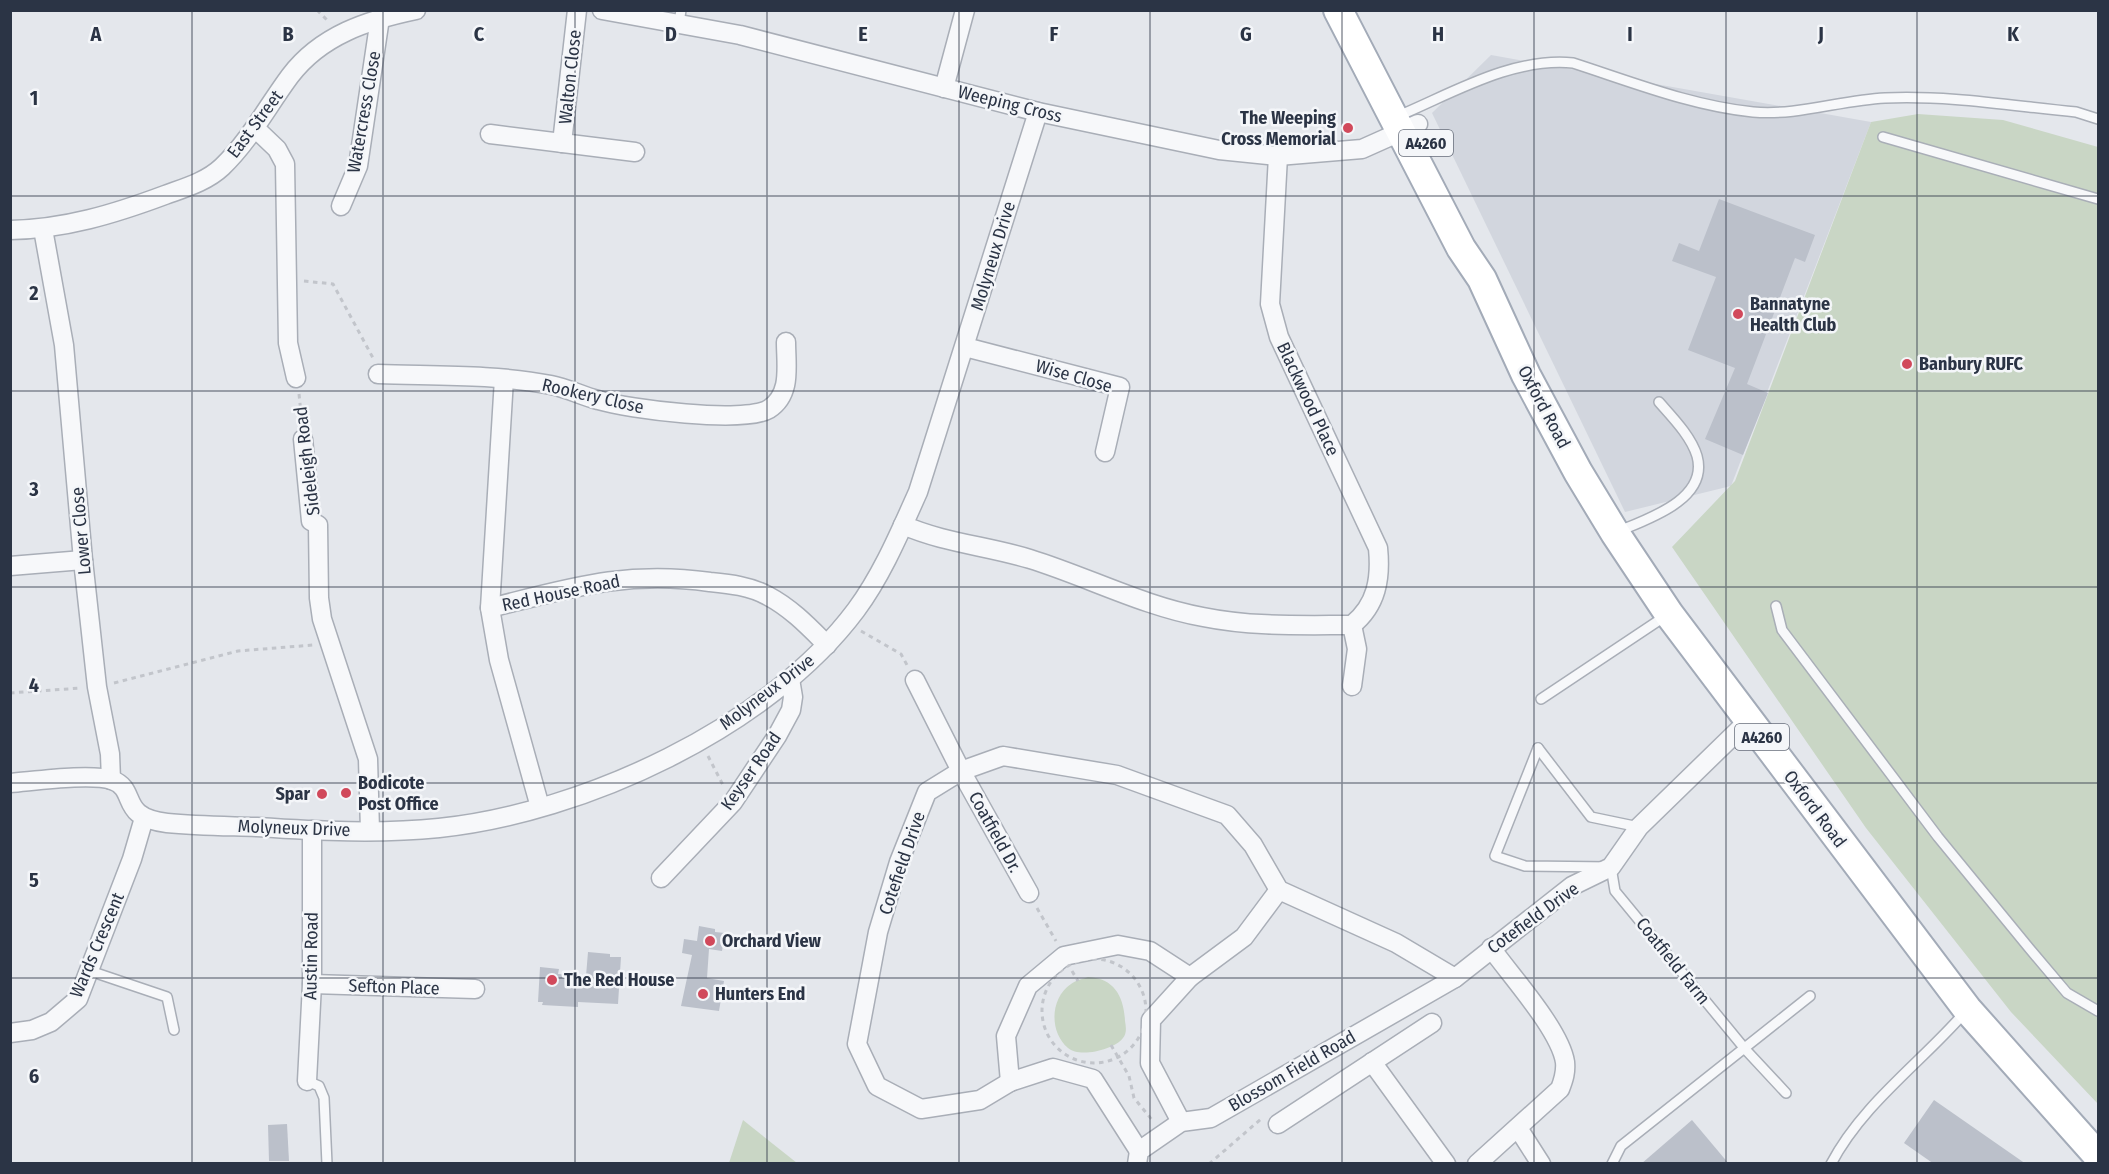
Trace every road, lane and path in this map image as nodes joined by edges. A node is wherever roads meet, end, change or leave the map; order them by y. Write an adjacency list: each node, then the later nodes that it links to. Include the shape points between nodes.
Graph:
1 (416, 10): 8 (street, East Street)
2 (577, 10): 16 (street, Walton Close)
3 (965, 10): 9 (street)
4 (1338, 10): 12 (main road, Oxford Road / A4260)
5 (1358, 10): 12 (main road, Oxford Road / A4260)
6 (603, 11): 7 (street, Weeping Cross)
7 (680, 17): 9 (street, Weeping Cross)
8 (380, 18): 13 (street, East Street, via 347,30 315,51 291,75); 20 (street, Watercress Close, via 358,166)
9 (944, 88): 10 (street, Weeping Cross)
10 (1038, 112): 18 (street, Weeping Cross, via 1219,150); 25 (street, Molyneux Drive)
11 (2098, 119): 12 (lane, via 2076,112 1915,97 1880,98 1780,113 1754,112 1705,105 1573,63 1552,61 1514,68)
12 (1406, 121): 18 (street, Weeping Cross, via 1362,149); 33 (main road, Oxford Road / A4260, via 1435,166 1474,243 1482,279 1526,375)
13 (255, 129): 21 (street, East Street, via 220,168 197,183 119,212); 23 (street, via 278,149 285,164)
14 (490, 134): 16 (street, Walton Close)
15 (1883, 137): 19 (lane)
16 (562, 143): 17 (street, Walton Close)
17 (636, 152)
18 (1278, 156): 40 (street, Blackwood Place, via 1270,304 1280,337 1378,548 1376,594 1364,616)
19 (2098, 198)
20 (341, 206)
21 (44, 229): 22 (street, East Street); 34 (street, Lower Close, via 64,345)
22 (10, 230)
23 (287, 280): 26 (path, via 333,284 371,351); 27 (street, via 288,344)
24 (786, 342): 28 (street, Rookery Close, via 786,388 780,400 755,415 645,409 600,401 552,385)
25 (965, 347): 31 (street, Wise Close, via 1120,387); 32 (street, Molyneux Drive, via 918,492)
26 (378, 374): 28 (street, Rookery Close)
27 (296, 378): 30 (path, Sideleigh Road)
28 (504, 379): 37 (street, Red House Road)
29 (1659, 402): 33 (lane, via 1697,456 1693,485 1666,511)
30 (303, 439): 41 (street, Sideleigh Road, via 311,521 318,525 319,598)
31 (1106, 452)
32 (903, 525): 39 (street, Molyneux Drive, via 877,576); 40 (street, via 945,540 1027,558 1201,617 1253,625)
33 (1615, 533): 38 (main road, Oxford Road / A4260)
34 (83, 560): 35 (street); 46 (street, Lower Close)
35 (10, 566)
36 (1776, 606): 74 (lane, via 1782,630 1938,837 2067,993)
37 (490, 608): 42 (street, Red House Road, via 608,580 701,580 766,594 788,608); 55 (street, Red House Road, via 499,660)
38 (1669, 614): 48 (lane); 49 (main road, Oxford Road / A4260)
39 (846, 622): 42 (street, Molyneux Drive); 44 (path, via 901,654)
40 (1352, 625): 45 (street, via 1357,649)
41 (331, 645): 46 (path, via 238,651); 59 (street, Sideleigh Road, via 369,759)
42 (827, 645): 43 (street, Molyneux Drive)
43 (790, 679): 50 (street, Molyneux Drive); 54 (street, Keyser Road, via 791,710)
44 (915, 680): 51 (street, Coatfield Dr.)
45 (1352, 686)
46 (97, 687): 47 (path); 52 (street, Lower Close)
47 (10, 693)
48 (1541, 699)
49 (1749, 720): 57 (street, Cotefield Drive); 73 (main road, Oxford Road / A4260)
50 (699, 741): 54 (path); 55 (street, Molyneux Drive, via 608,784)
51 (961, 771): 62 (street, Cotefield Drive, via 1003,756 1072,767 1117,775 1227,814 1253,845); 63 (street, Coatfield Dr.); 83 (street, Cotefield Drive, via 927,792 898,862 878,932 857,1044 877,1086 921,1110 980,1100)
52 (111, 780): 53 (street); 56 (street, via 125,790 133,810)
53 (10, 783)
54 (733, 802): 61 (street, Keyser Road)
55 (540, 807): 59 (street, Molyneux Drive, via 440,828)
56 (144, 818): 58 (street, Molyneux Drive); 66 (street, Wards Crescent)
57 (1639, 827): 60 (street, Cotefield Drive); 60 (lane, via 1591,817 1538,748 1495,856 1525,866)
58 (312, 830): 59 (street, Molyneux Drive); 70 (street, Austin Road)
59 (370, 831)
60 (1611, 867): 64 (street, Cotefield Drive, via 1572,886); 79 (lane, Coatfield Farm, via 1615,891)
61 (661, 878)
62 (1279, 890): 67 (street, via 1244,937); 68 (street, via 1396,943)
63 (1029, 893): 65 (path)
64 (1491, 948): 68 (street, Cotefield Drive); 87 (street, via 1553,1033 1565,1061 1560,1089)
65 (1066, 960): 67 (street, via 1118,945 1150,951); 69 (path); 80 (path, via 1043,998 1046,1032 1058,1049 1079,1061 1097,1063); 80 (path, via 1115,963 1124,967 1141,988 1146,1015 1143,1028 1136,1041); 83 (street, via 1028,986 1006,1036)
66 (90, 971): 76 (lane, via 167,996); 77 (street, Wards Crescent, via 78,999 65,1012 32,1030)
67 (1190, 977): 85 (street, via 1151,1020 1150,1063)
68 (1455, 978): 85 (street, Blossom Field Road, via 1211,1118)
69 (1078, 981)
70 (312, 984): 71 (street, Sefton Place); 82 (street, Austin Road)
71 (476, 989)
72 (1810, 996): 79 (lane)
73 (1967, 1009): 89 (main road, Oxford Road / A4260); 97 (lane, via 1864,1113)
74 (2098, 1011)
75 (1432, 1023): 81 (street)
76 (174, 1030)
77 (10, 1033)
78 (1111, 1045): 80 (path)
79 (1745, 1049): 84 (lane, Coatfield Farm); 96 (lane, via 1621,1146)
80 (1118, 1056): 88 (path, via 1134,1098)
81 (1372, 1062): 86 (street); 93 (street)
82 (307, 1081): 91 (lane, via 319,1086 324,1098)
83 (1010, 1082): 90 (street, Cotefield Drive, via 1053,1068 1093,1079)
84 (1786, 1093)
85 (1181, 1122): 88 (street, Blossom Field Road)
86 (1278, 1124): 92 (path, via 1270,1112)
87 (1518, 1128): 94 (street); 95 (street)
88 (1162, 1135): 90 (street, Blossom Field Road)
89 (2098, 1156)
90 (1138, 1157)
91 (327, 1164)
92 (1209, 1164)
93 (1446, 1164)
94 (1477, 1164)
95 (1541, 1164)
96 (1612, 1164)
97 (1831, 1164)

